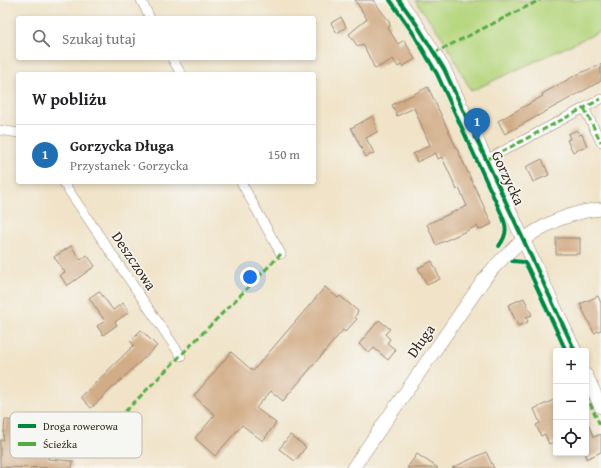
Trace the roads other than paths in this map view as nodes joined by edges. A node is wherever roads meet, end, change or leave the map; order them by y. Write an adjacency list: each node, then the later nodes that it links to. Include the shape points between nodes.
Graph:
1 (141, 0): 3 (street)
2 (399, 0): 11 (street, Gorzycka, via 444,69)
3 (149, 16)
4 (173, 60): 5 (street)
5 (180, 72)
6 (601, 99): 7 (street)
7 (584, 108): 10 (street); 11 (street)
8 (0, 130): 9 (street)
9 (16, 133)
10 (601, 142)
11 (486, 160): 15 (street, Gorzycka)
12 (64, 184): 18 (street, Deszczowa)
13 (242, 184): 16 (street)
14 (601, 209): 15 (street, Długa, via 587,210 558,219)
15 (523, 239): 17 (street, Gorzycka); 21 (street, Długa, via 485,278)
16 (281, 254)
17 (574, 348)
18 (182, 356)
19 (589, 381): 20 (street)
20 (601, 407)
21 (353, 468)

